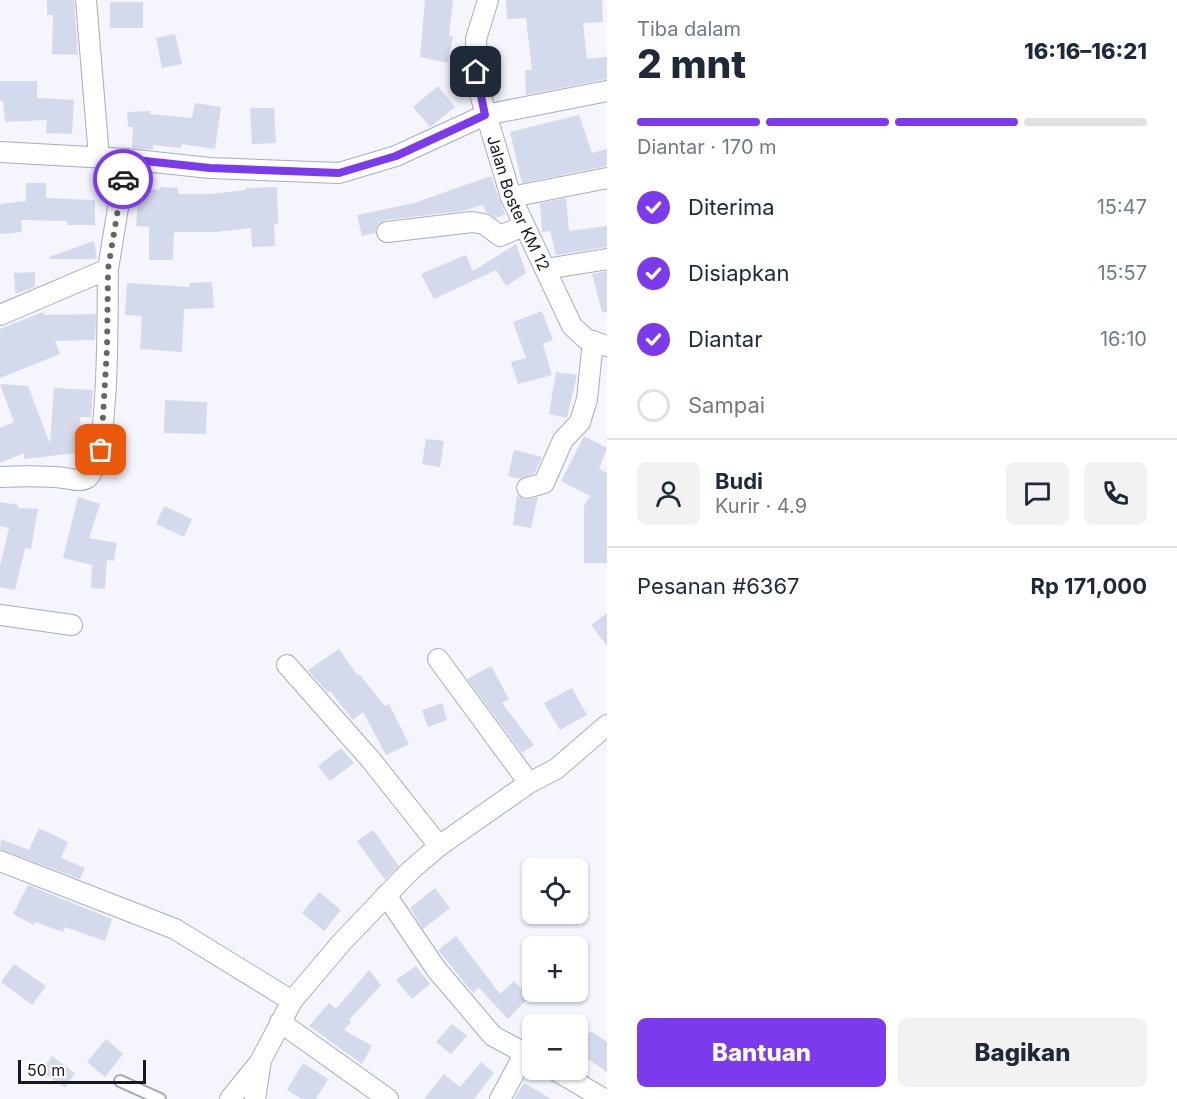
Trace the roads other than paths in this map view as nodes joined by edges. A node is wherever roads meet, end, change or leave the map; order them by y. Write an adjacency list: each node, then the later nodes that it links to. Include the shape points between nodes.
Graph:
1 (86, 0): 6 (street)
2 (488, 0): 4 (street, Jalan Boster KM 12, via 476,39 475,59)
3 (607, 92): 4 (street)
4 (485, 115): 7 (street, via 396,156 339,173 210,168); 9 (street, Jalan Boster KM 12)
5 (0, 152): 6 (street)
6 (99, 158): 7 (street)
7 (126, 159): 13 (street)
8 (607, 178): 9 (street)
9 (511, 197): 10 (street, Jalan Boster KM 12)
10 (523, 226): 11 (street, via 500,236 484,224 472,222); 14 (street, Jalan Boster KM 12)
11 (387, 232)
12 (607, 259): 14 (street)
13 (108, 269): 15 (street); 17 (street, via 101,450 94,468 89,477 81,480)
14 (546, 269): 16 (street, Jalan Boster KM 12, via 572,326)
15 (0, 315)
16 (600, 344): 18 (street, via 580,422 563,441 544,483)
17 (0, 477)
18 (527, 488)
19 (0, 615): 20 (street)
20 (72, 625)
21 (438, 659): 24 (street)
22 (287, 665): 25 (street, via 371,760)
23 (607, 725): 24 (street, via 556,769)
24 (529, 783): 25 (street)
25 (439, 846): 27 (street)
26 (0, 861): 28 (street, via 175,929)
27 (386, 895): 28 (street); 30 (street, via 436,969 493,1036)
28 (291, 1001): 29 (street)
29 (280, 1022): 31 (street); 38 (street)
30 (522, 1051)
31 (261, 1060): 36 (street); 37 (street)
32 (522, 1066): 39 (street)
33 (572, 1080): 40 (street)
34 (120, 1081): 35 (lane)
35 (160, 1099)
36 (230, 1099)
37 (255, 1099)
38 (388, 1099)
39 (500, 1099)
40 (604, 1099)

